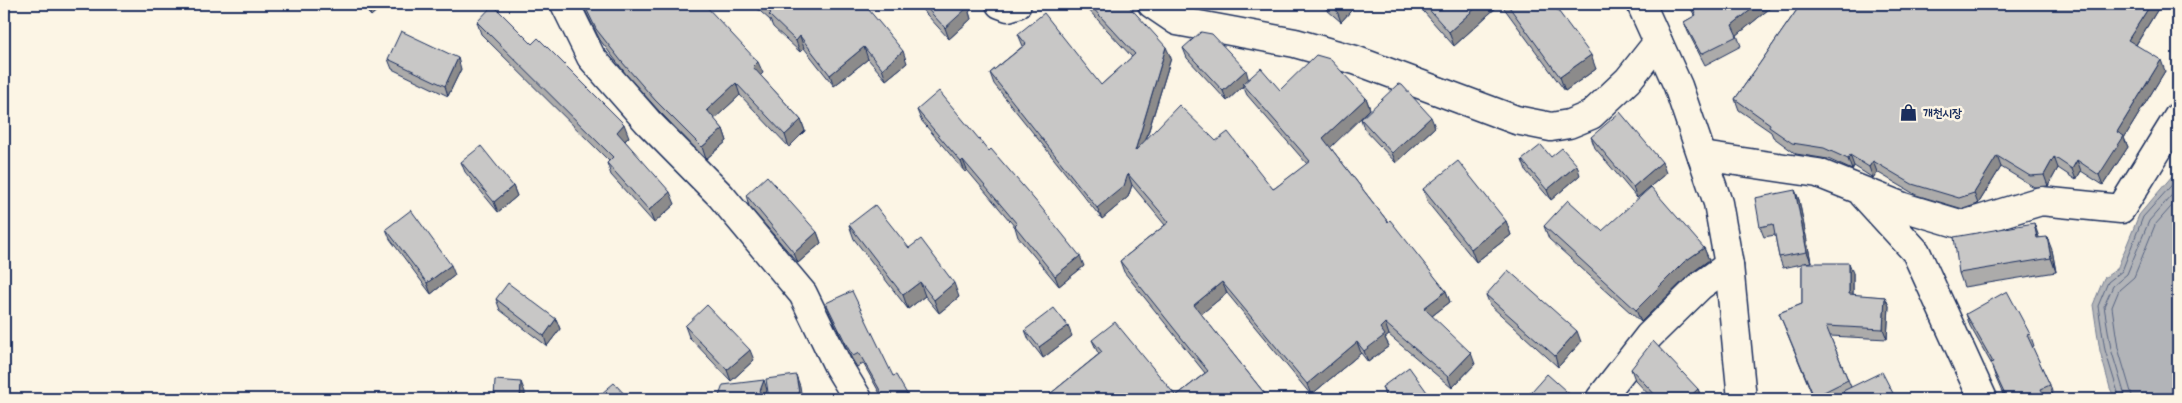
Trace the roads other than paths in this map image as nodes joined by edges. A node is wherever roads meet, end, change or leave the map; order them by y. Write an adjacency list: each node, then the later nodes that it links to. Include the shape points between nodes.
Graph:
1 (565, 4): 11 (street, via 591,57 648,122 722,196 803,294)
2 (1000, 4): 3 (street)
3 (1017, 4)
4 (1152, 4): 6 (street, via 1177,21 1295,43 1338,55 1516,120 1551,127 1591,115 1628,80)
5 (1641, 4): 6 (street)
6 (1658, 42): 8 (street, via 1678,86)
7 (2178, 116): 9 (street, via 2121,210 2041,201 1963,225)
8 (1702, 156): 9 (street, via 1818,173); 10 (street, via 1718,203)
9 (1859, 190): 14 (street, via 1916,252)
10 (1729, 265): 12 (street, via 1700,286 1649,336); 13 (street)
11 (858, 399)
12 (1600, 399)
13 (1742, 399)
14 (1983, 399)

